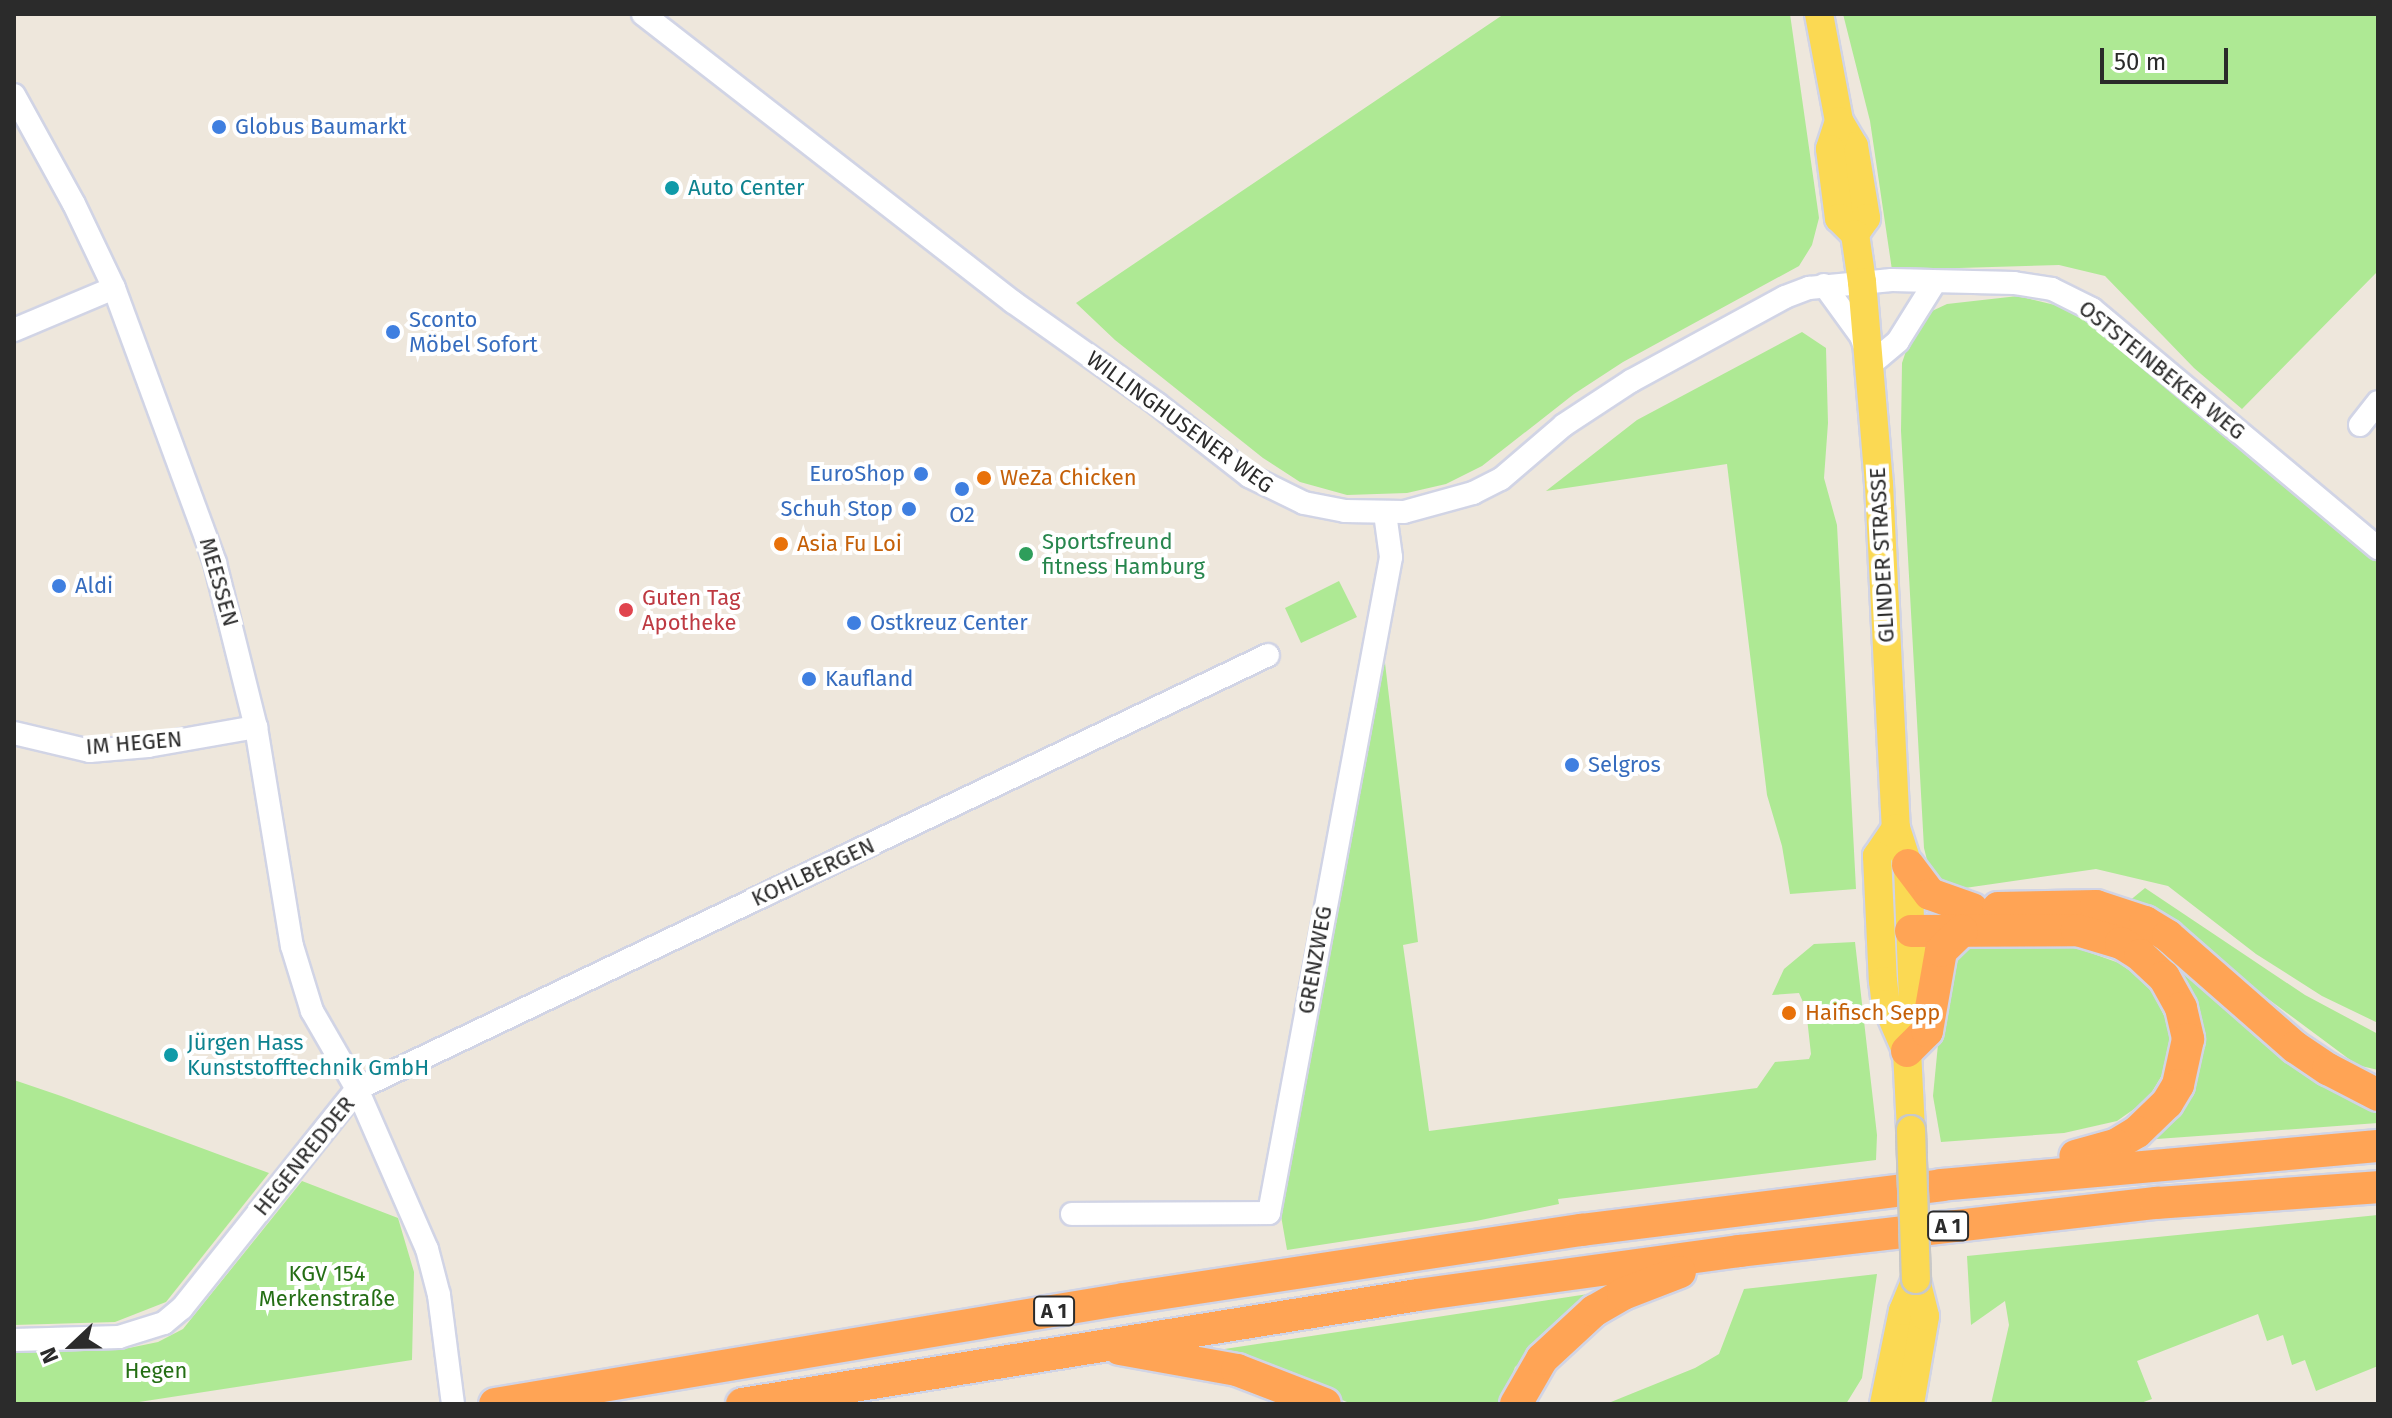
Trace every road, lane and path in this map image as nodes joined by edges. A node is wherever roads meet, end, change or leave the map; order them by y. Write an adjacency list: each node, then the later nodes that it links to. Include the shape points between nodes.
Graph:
1 (643, 14): 12 (street, WILLINGHUSENER WEG, via 1013,302 1249,476 1304,503)
2 (1819, 14): 4 (main road, GLINDER STRASSE, via 1839,121 1830,149 1839,218 1855,234)
3 (14, 95): 7 (street, MEESSEN)
4 (1862, 282): 5 (street, OSTSTEINBEKER WEG); 6 (street, WILLINGHUSENER WEG); 9 (main road, GLINDER STRASSE)
5 (1935, 282): 9 (street, via 1898,341); 13 (street, OSTSTEINBEKER WEG, via 2052,289 2092,309)
6 (1824, 285): 9 (street, via 1861,336); 12 (street, WILLINGHUSENER WEG, via 1785,297 1631,381 1485,487 1425,509)
7 (114, 288): 8 (street); 15 (street, MEESSEN, via 215,563)
8 (14, 330)
9 (1871, 364): 17 (main road, GLINDER STRASSE)
10 (2378, 402): 11 (street)
11 (2360, 425)
12 (1385, 513): 27 (street, GRENZWEG, via 1391,557 1269,1213)
13 (2378, 548)
14 (1268, 655): 22 (street, KOHLBERGEN)
15 (256, 727): 16 (street, IM HEGEN, via 90,751); 22 (street, MEESSEN, via 292,946 312,1011)
16 (14, 733)
17 (1896, 828): 18 (main road, GLINDER STRASSE); 20 (main road, GLINDER STRASSE, via 1877,856)
18 (1908, 865): 19 (highway, via 1930,894); 20 (main road, GLINDER STRASSE)
19 (1967, 920): 20 (highway); 21 (highway, via 1941,951 1927,1031); 23 (highway, via 2076,905 2145,922 2295,1047); 25 (highway, via 2060,928 2121,943 2164,977 2181,1008 2188,1039 2178,1085 2151,1121 2129,1137)
20 (1895, 921): 21 (main road, GLINDER STRASSE, via 1913,1000)
21 (1907, 1051): 29 (main road, GLINDER STRASSE, bridge)
22 (357, 1089): 30 (street, HEGENREDDER, via 182,1308 164,1323 119,1337); 32 (street, HEGENREDDER, via 427,1249 439,1295)
23 (2378, 1095)
24 (2378, 1146): 25 (highway, A 1)
25 (1979, 1181): 33 (highway, A 1, via 1482,1245)
26 (2378, 1187): 28 (highway, A 1, via 2157,1203)
27 (1072, 1214)
28 (1739, 1251): 31 (highway, A 1); 36 (highway, via 1632,1290 1594,1311 1542,1359)
29 (1916, 1279): 37 (main road, GLINDER STRASSE, via 1903,1311); 38 (main road, GLINDER STRASSE, via 1925,1316)
30 (14, 1340)
31 (1097, 1344): 34 (highway, A 1); 35 (highway, via 1237,1370)
32 (453, 1404)
33 (495, 1404)
34 (742, 1404)
35 (1325, 1404)
36 (1516, 1404)
37 (1884, 1404)
38 (1910, 1404)

